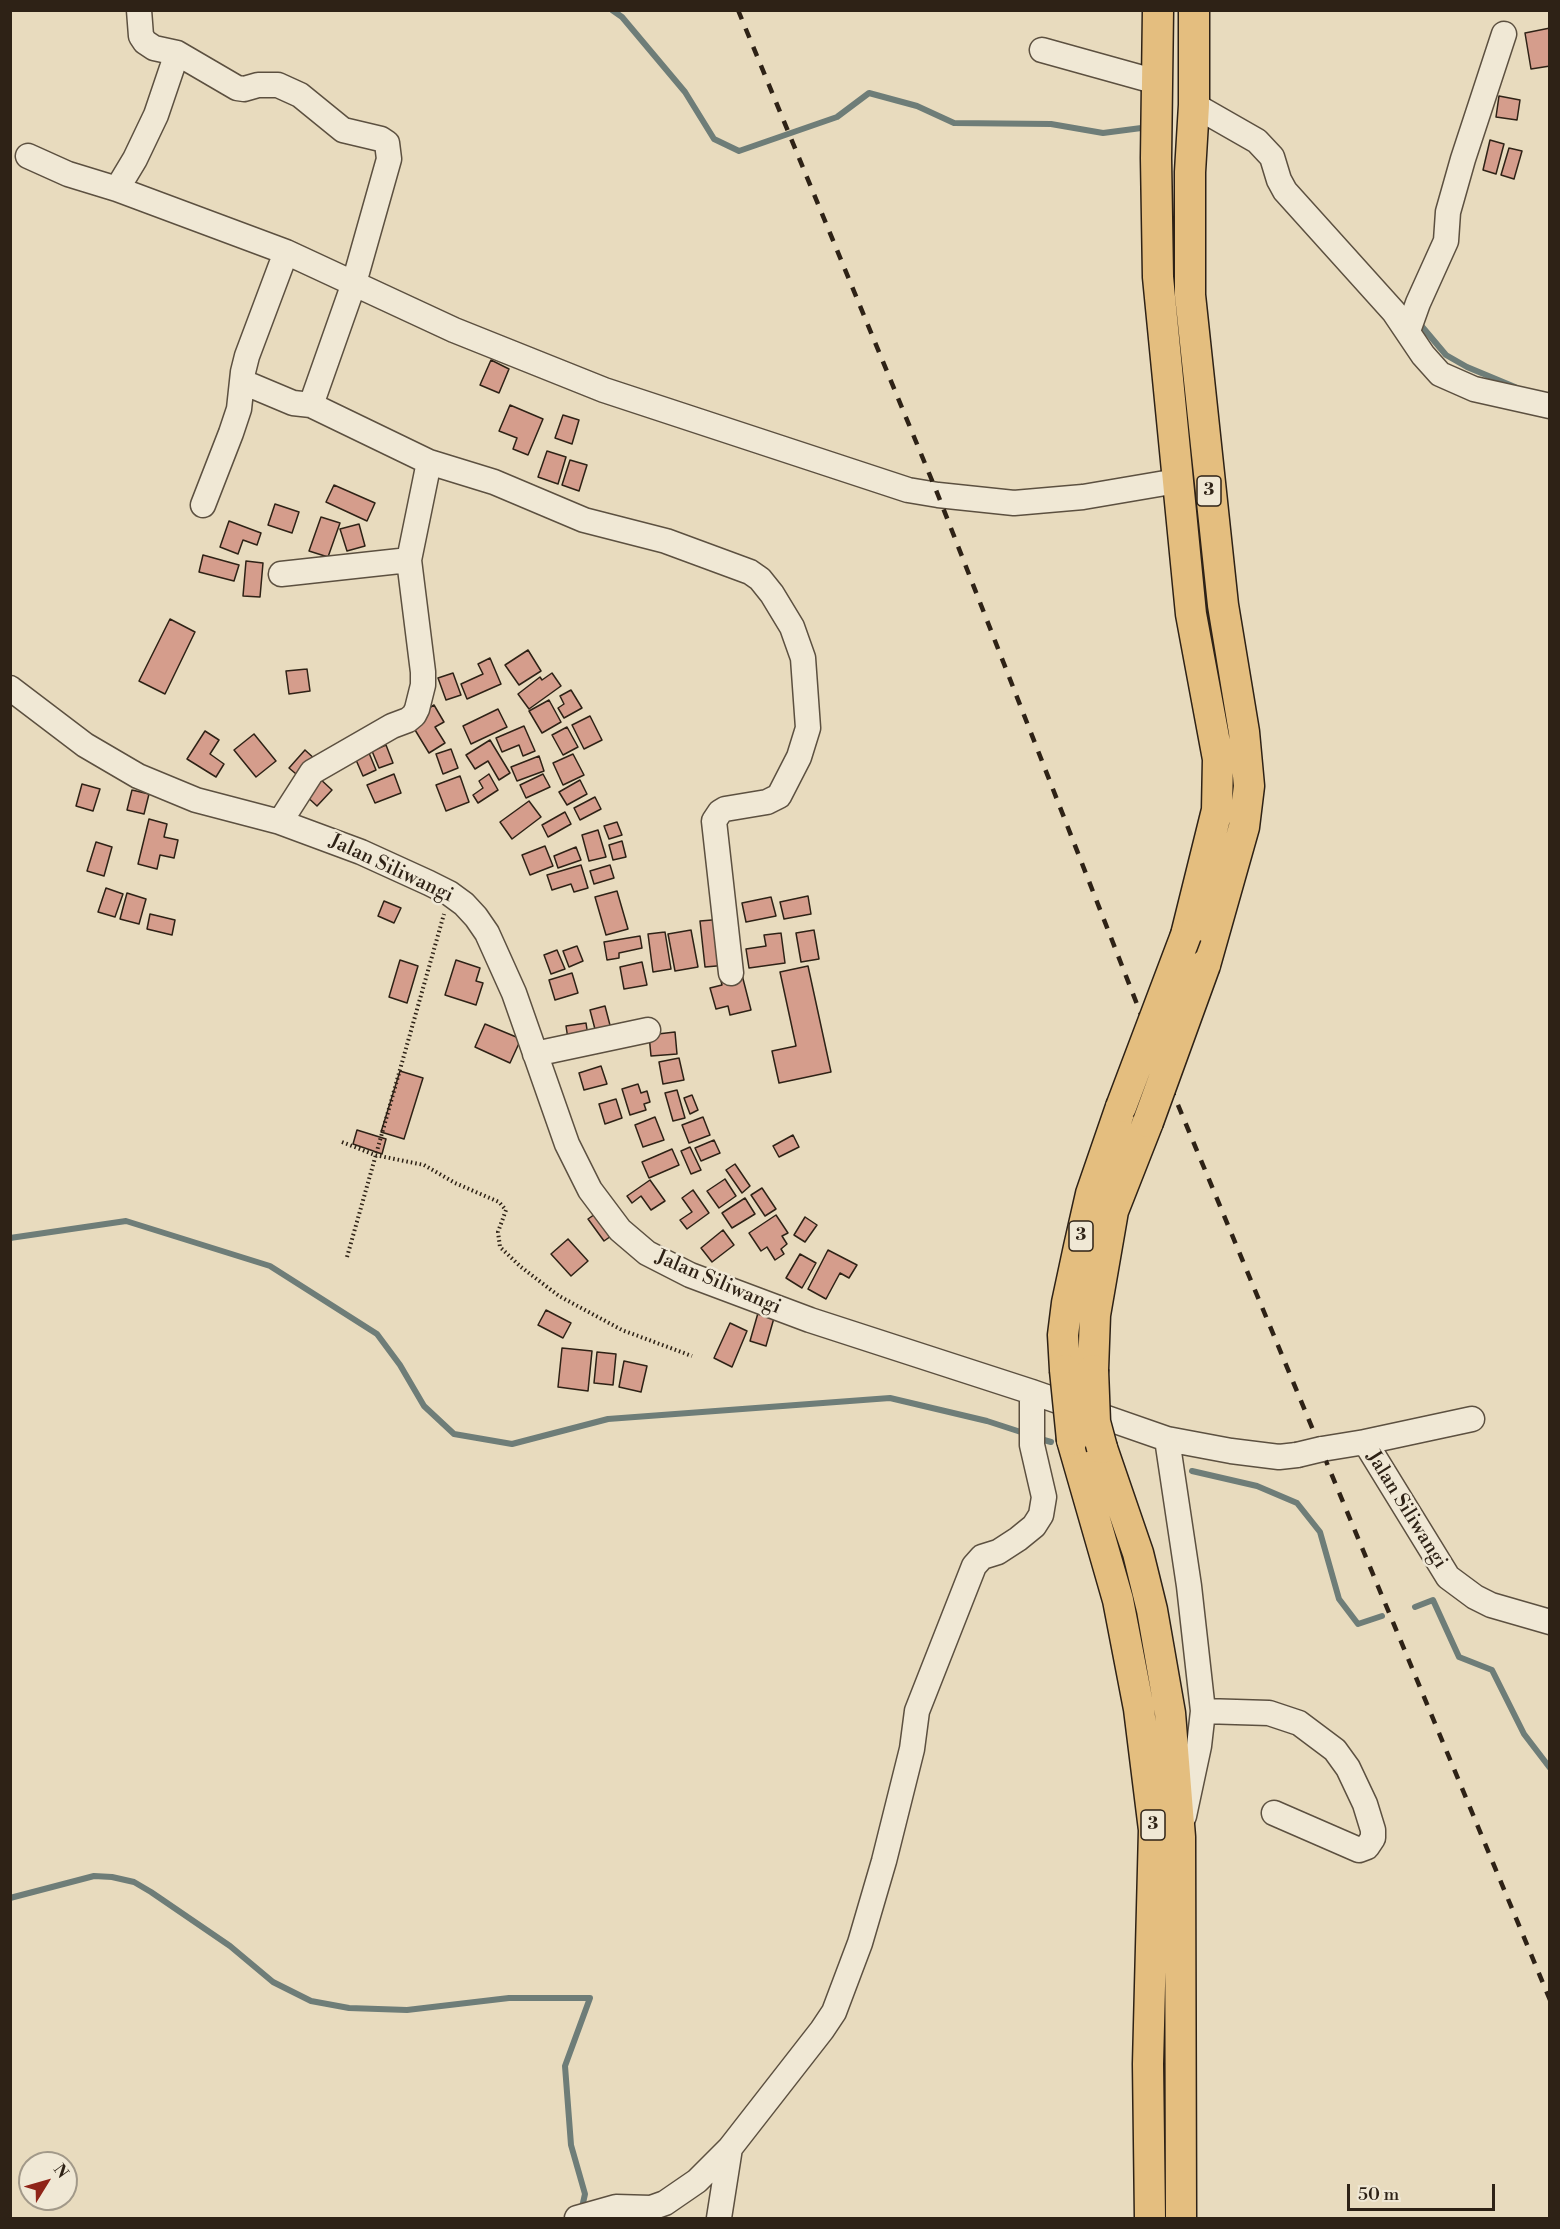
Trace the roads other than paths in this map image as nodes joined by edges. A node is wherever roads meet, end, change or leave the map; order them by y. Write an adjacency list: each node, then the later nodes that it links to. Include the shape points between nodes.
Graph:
1 (139, 10): 6 (street, via 139,30 145,42)
2 (1158, 10): 7 (main road, 3)
3 (1194, 10): 8 (main road, 3)
4 (1504, 34): 13 (street, via 1448,212 1446,241)
5 (1042, 50): 7 (street)
6 (177, 53): 10 (street, via 156,116); 12 (street, via 237,88 278,86 300,95 344,130 387,143 389,159)
7 (1157, 82): 18 (main road, 3, via 1158,277)
8 (1194, 105): 13 (street, via 1257,141 1272,157 1285,191); 27 (main road, 3, bridge, via 1190,295 1222,604 1249,786 1244,827 1205,965 1113,1211 1095,1315)
9 (28, 156): 10 (street)
10 (117, 189): 11 (street)
11 (286, 252): 12 (street); 14 (street, via 248,356)
12 (354, 283): 15 (street); 18 (street, via 454,330 595,386 908,490 1014,503 1083,497)
13 (1408, 331): 16 (street, via 1440,374 1474,389)
14 (243, 382): 15 (street, via 293,403); 19 (street, via 239,409)
15 (310, 405): 17 (street)
16 (1550, 406)
17 (429, 462): 20 (street); 24 (street, via 494,482 584,520 666,541 750,572 772,594 792,627 803,658 808,728 799,757 779,796 767,802 725,809 714,821)
18 (1177, 481): 27 (main road, 3, bridge, via 1191,614 1218,759 1218,810 1186,935 1091,1194 1067,1303 1064,1335)
19 (203, 505)
20 (409, 560): 21 (street); 23 (street, via 423,672 414,716 312,772)
21 (281, 574)
22 (10, 688): 23 (street, Jalan Siliwangi, via 85,745 138,776 196,800)
23 (280, 822): 26 (street, Jalan Siliwangi, via 361,852 449,893 476,917 514,993)
24 (730, 973)
25 (648, 1030): 26 (street)
26 (535, 1054): 28 (street, Jalan Siliwangi, via 567,1144 590,1190 620,1230 647,1253 690,1275 810,1320)
27 (1079, 1370): 35 (main road, 3, bridge, via 1152,1610 1170,1713); 39 (main road, 3, bridge, via 1069,1425 1118,1600 1139,1708 1154,1830 1148,2064)
28 (1032, 1392): 30 (street, Jalan Siliwangi); 36 (street, via 1032,1438 1044,1497 1041,1515 1018,1539 982,1557 974,1566 917,1711 912,1749 884,1861 841,1999 822,2030)
29 (1472, 1419): 31 (street)
30 (1167, 1439): 31 (street, Jalan Siliwangi, bridge, via 1279,1457); 33 (street)
31 (1365, 1442): 32 (street, Jalan Siliwangi, via 1448,1577 1491,1605)
32 (1550, 1622)
33 (1203, 1711): 34 (street, via 1269,1713 1299,1723 1335,1750 1348,1768 1365,1804 1373,1838 1368,1847 1359,1850); 35 (street)
34 (1274, 1813)
35 (1180, 1837): 40 (main road, 3)
36 (730, 2148): 37 (street, via 697,2181 665,2204 651,2208 616,2207); 38 (street)
37 (582, 2217)
38 (719, 2218)
39 (1150, 2218)
40 (1181, 2218)

